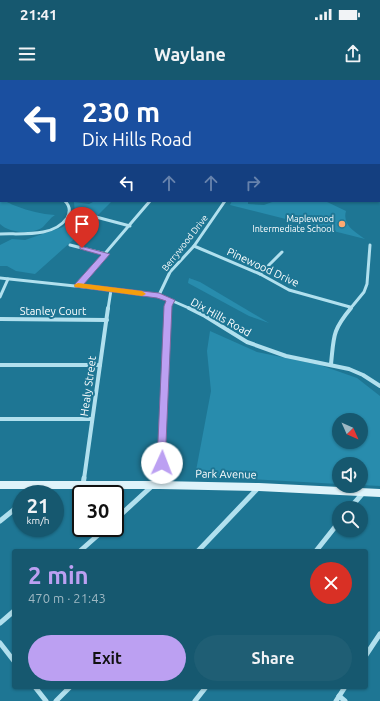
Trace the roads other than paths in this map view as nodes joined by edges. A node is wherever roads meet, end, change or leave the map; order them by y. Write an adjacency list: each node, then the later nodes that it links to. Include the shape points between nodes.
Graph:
1 (67, 202): 6 (street, via 70,213 59,226 34,234)
2 (149, 202): 5 (street)
3 (224, 202): 9 (street, Berrywood Drive)
4 (96, 217): 5 (street)
5 (130, 226): 11 (street)
6 (0, 234)
7 (70, 245): 11 (street)
8 (370, 245): 20 (street, via 367,284 364,292)
9 (194, 246): 12 (street, Pinewood Drive); 17 (street, Berrywood Drive, via 170,272)
10 (282, 252): 12 (street)
11 (106, 254): 15 (street)
12 (260, 274): 20 (street, Pinewood Drive, via 289,290)
13 (0, 278): 14 (street, Dix Hills Road)
14 (8, 280): 15 (street, Dix Hills Road); 18 (street)
15 (78, 286): 16 (street, Dix Hills Road)
16 (111, 290): 17 (street, Dix Hills Road); 22 (street, Healy Street)
17 (159, 296): 19 (street, Dix Hills Road)
18 (0, 297)
19 (171, 300): 23 (street, Dix Hills Road, via 253,344 286,356); 33 (street, via 168,306)
20 (350, 307): 23 (street, via 334,335)
21 (0, 319): 22 (street, Stanley Court)
22 (106, 320): 25 (street, Healy Street)
23 (331, 364): 26 (street, Dix Hills Road, via 363,375)
24 (0, 365): 25 (street)
25 (100, 365): 28 (street, Healy Street)
26 (380, 386)
27 (0, 419): 28 (street)
28 (92, 419): 31 (street, Healy Street)
29 (0, 485): 30 (main road, Park Avenue)
30 (12, 485)
31 (83, 485)
32 (124, 485): 33 (main road, Park Avenue)
33 (157, 485): 34 (main road, Park Avenue); 41 (street)
34 (259, 487): 35 (main road, Park Avenue); 46 (street)
35 (332, 491)
36 (368, 492): 38 (main road, Park Avenue)
37 (362, 493): 39 (street)
38 (380, 493)
39 (356, 501)
40 (12, 511): 42 (street)
41 (124, 512)
42 (0, 521)
43 (332, 531): 47 (street)
44 (96, 537): 45 (street)
45 (82, 549)
46 (200, 549)
47 (318, 549)
48 (12, 613): 49 (street)
49 (0, 623)
50 (380, 634): 52 (street)
51 (0, 643): 53 (street)
52 (368, 652)
53 (12, 658)
54 (37, 689): 59 (street)
55 (68, 689): 60 (street)
56 (204, 689): 61 (street)
57 (344, 689): 58 (street)
58 (337, 698): 62 (street)
59 (46, 701)
60 (56, 701)
61 (194, 701)
62 (345, 701)

